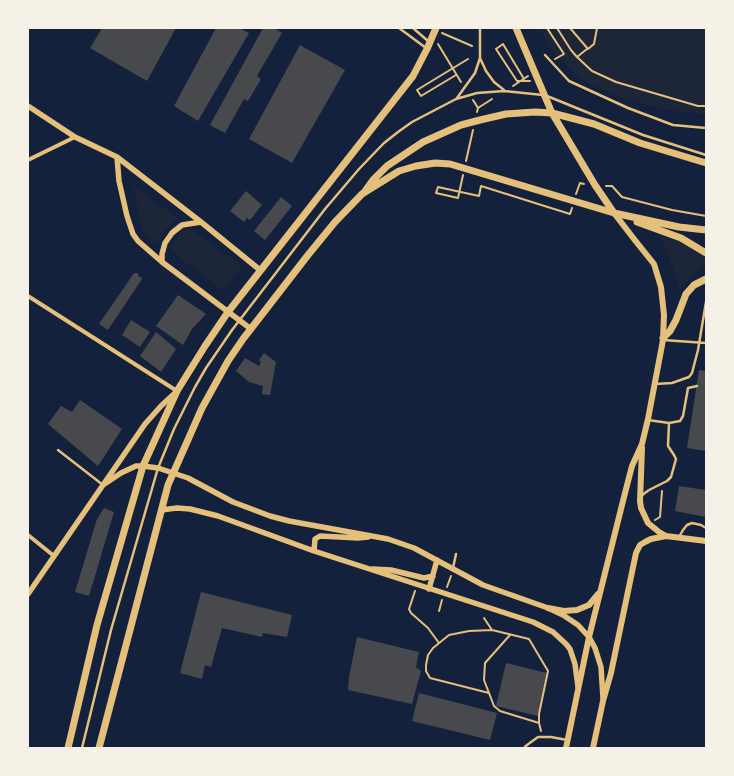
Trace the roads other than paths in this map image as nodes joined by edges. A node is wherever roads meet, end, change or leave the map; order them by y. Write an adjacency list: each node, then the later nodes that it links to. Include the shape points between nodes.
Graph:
1 (399, 28): 6 (lane)
2 (413, 28): 6 (lane)
3 (480, 28): 8 (lane)
4 (516, 28): 10 (main road)
5 (436, 29): 6 (main road)
6 (431, 44): 26 (main road, via 401,92)
7 (545, 55): 14 (lane, via 569,81 628,108 673,125)
8 (480, 58): 9 (lane, via 486,71); 11 (lane, via 475,73)
9 (504, 91): 10 (lane); 11 (lane, via 476,93)
10 (544, 95): 13 (main road); 16 (lane, via 643,135)
11 (456, 99): 31 (lane, via 412,122 371,156 325,209)
12 (28, 106): 15 (street)
13 (552, 113): 19 (main road, via 594,124 640,143); 20 (main road, via 506,114 461,125 407,152 387,166); 21 (main road)
14 (706, 128)
15 (75, 137): 17 (street); 18 (street)
16 (706, 155)
17 (117, 157): 22 (street); 25 (street, via 119,181 133,234)
18 (28, 160)
19 (706, 163)
20 (362, 194): 21 (main road, via 400,171 435,163 450,164); 32 (main road, via 335,222)
21 (614, 213): 23 (main road); 24 (main road, via 681,238); 33 (main road, via 654,264 661,288)
22 (200, 222): 25 (street, via 182,225 172,232 165,243); 26 (street)
23 (706, 230)
24 (706, 253)
25 (162, 262): 30 (street)
26 (260, 270): 30 (main road)
27 (706, 279): 33 (main road, via 694,285 686,294 676,320)
28 (28, 296): 38 (street)
29 (706, 302): 34 (lane)
30 (228, 312): 31 (street); 38 (main road)
31 (239, 320): 32 (street); 44 (lane, via 195,387)
32 (251, 329): 45 (main road, via 214,384)
33 (663, 339): 34 (lane); 36 (main road)
34 (698, 343): 35 (lane); 36 (lane, via 696,359 689,376 672,384)
35 (706, 343)
36 (655, 384): 39 (main road)
37 (697, 386): 40 (lane, via 688,388 680,421)
38 (177, 391): 43 (main road); 46 (street, via 145,424)
39 (648, 420): 40 (lane); 41 (main road)
40 (669, 422): 47 (lane, via 668,446 676,459 671,477 667,482)
41 (642, 444): 47 (main road); 63 (main road, via 632,466)
42 (58, 450): 46 (lane)
43 (143, 466): 44 (street); 46 (street, via 130,468); 70 (main road, via 98,625)
44 (158, 468): 45 (street); 71 (lane, via 111,630)
45 (173, 472): 48 (main road); 51 (street, via 259,512 289,521)
46 (103, 485): 57 (street)
47 (640, 496): 52 (main road, via 641,508 648,523)
48 (161, 510): 55 (street, via 177,508 204,512); 72 (main road)
49 (706, 528): 53 (lane, via 692,523 687,525)
50 (28, 535): 57 (street)
51 (372, 536): 55 (street, via 320,536 315,539); 58 (street, via 404,543)
52 (666, 536): 53 (main road); 68 (main road, via 651,539 640,545 636,553)
53 (678, 537): 54 (main road)
54 (706, 541)
55 (314, 551): 59 (street)
56 (456, 554): 60 (lane)
57 (54, 556): 64 (street)
58 (437, 560): 60 (street); 61 (street)
59 (368, 569): 61 (street, via 391,570 424,578); 62 (street)
60 (453, 569): 65 (street, via 492,589)
61 (433, 576): 62 (street)
62 (429, 589): 67 (street, via 533,622 553,632 570,649)
63 (600, 591): 65 (main road, via 584,608 571,611); 66 (main road)
64 (28, 594)
65 (548, 608): 66 (street, via 573,621)
66 (589, 638): 67 (main road); 68 (street, via 601,667)
67 (578, 687): 69 (main road)
68 (603, 701): 75 (main road)
69 (567, 740): 73 (lane, via 538,737); 74 (main road)
70 (68, 748)
71 (82, 748)
72 (99, 748)
73 (524, 748)
74 (566, 748)
75 (594, 748)

